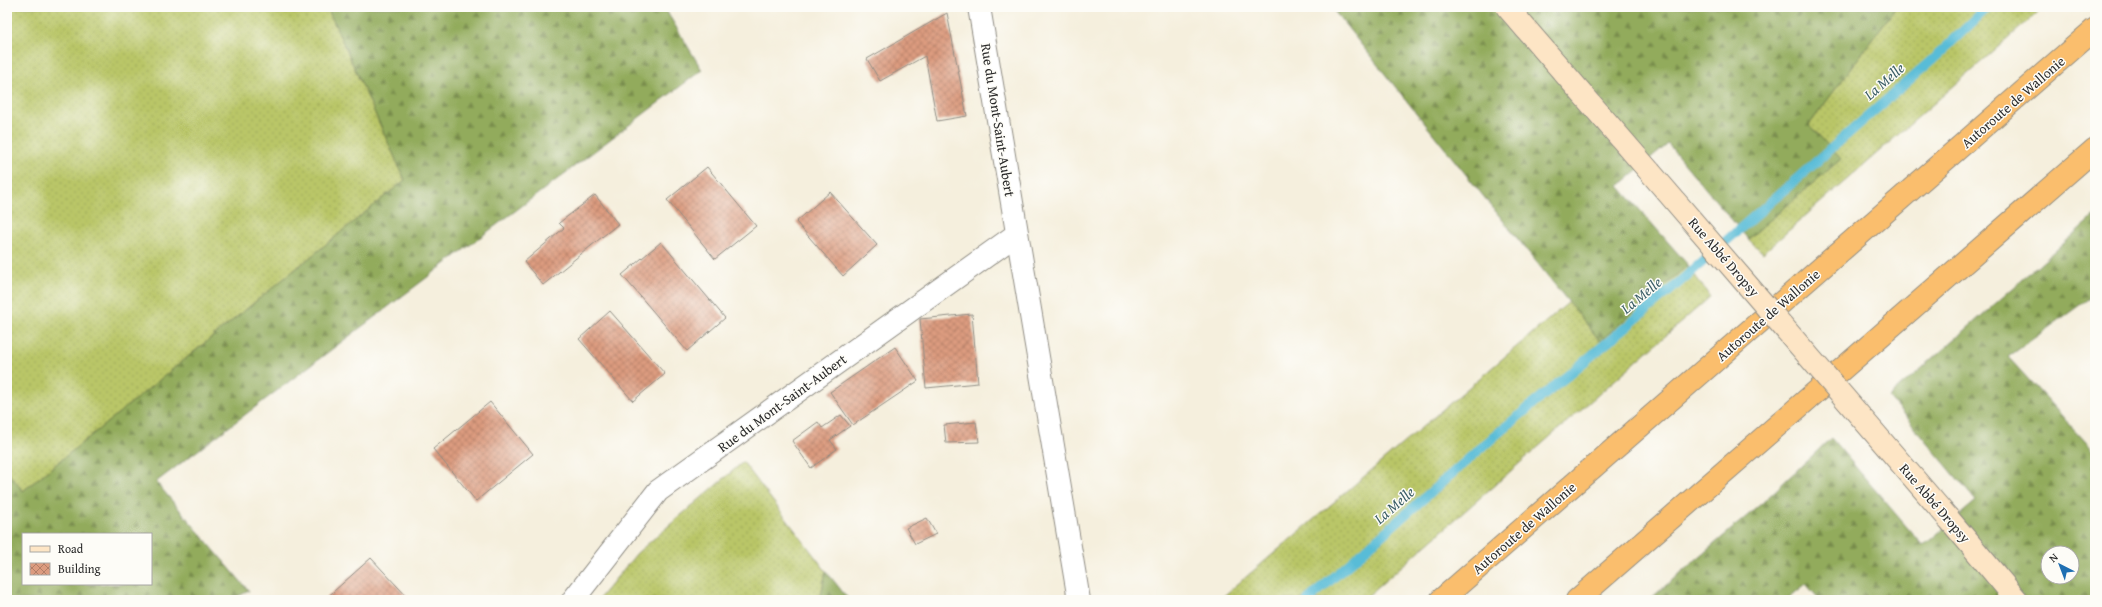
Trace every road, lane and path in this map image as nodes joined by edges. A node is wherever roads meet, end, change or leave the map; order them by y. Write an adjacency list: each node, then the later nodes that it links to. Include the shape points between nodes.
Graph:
1 (979, 7): 5 (street, Rue du Mont-Saint-Aubert)
2 (1507, 7): 10 (street, Rue Abbé Dropsy, bridge)
3 (2095, 29): 8 (highway, Autoroute de Wallonie)
4 (2095, 149): 9 (highway)
5 (1017, 234): 6 (street, Rue du Mont-Saint-Aubert, via 658,491); 7 (street, Rue du Mont-Saint-Aubert)
6 (573, 600)
7 (1079, 600)
8 (1441, 600)
9 (1577, 600)
10 (2017, 600)

